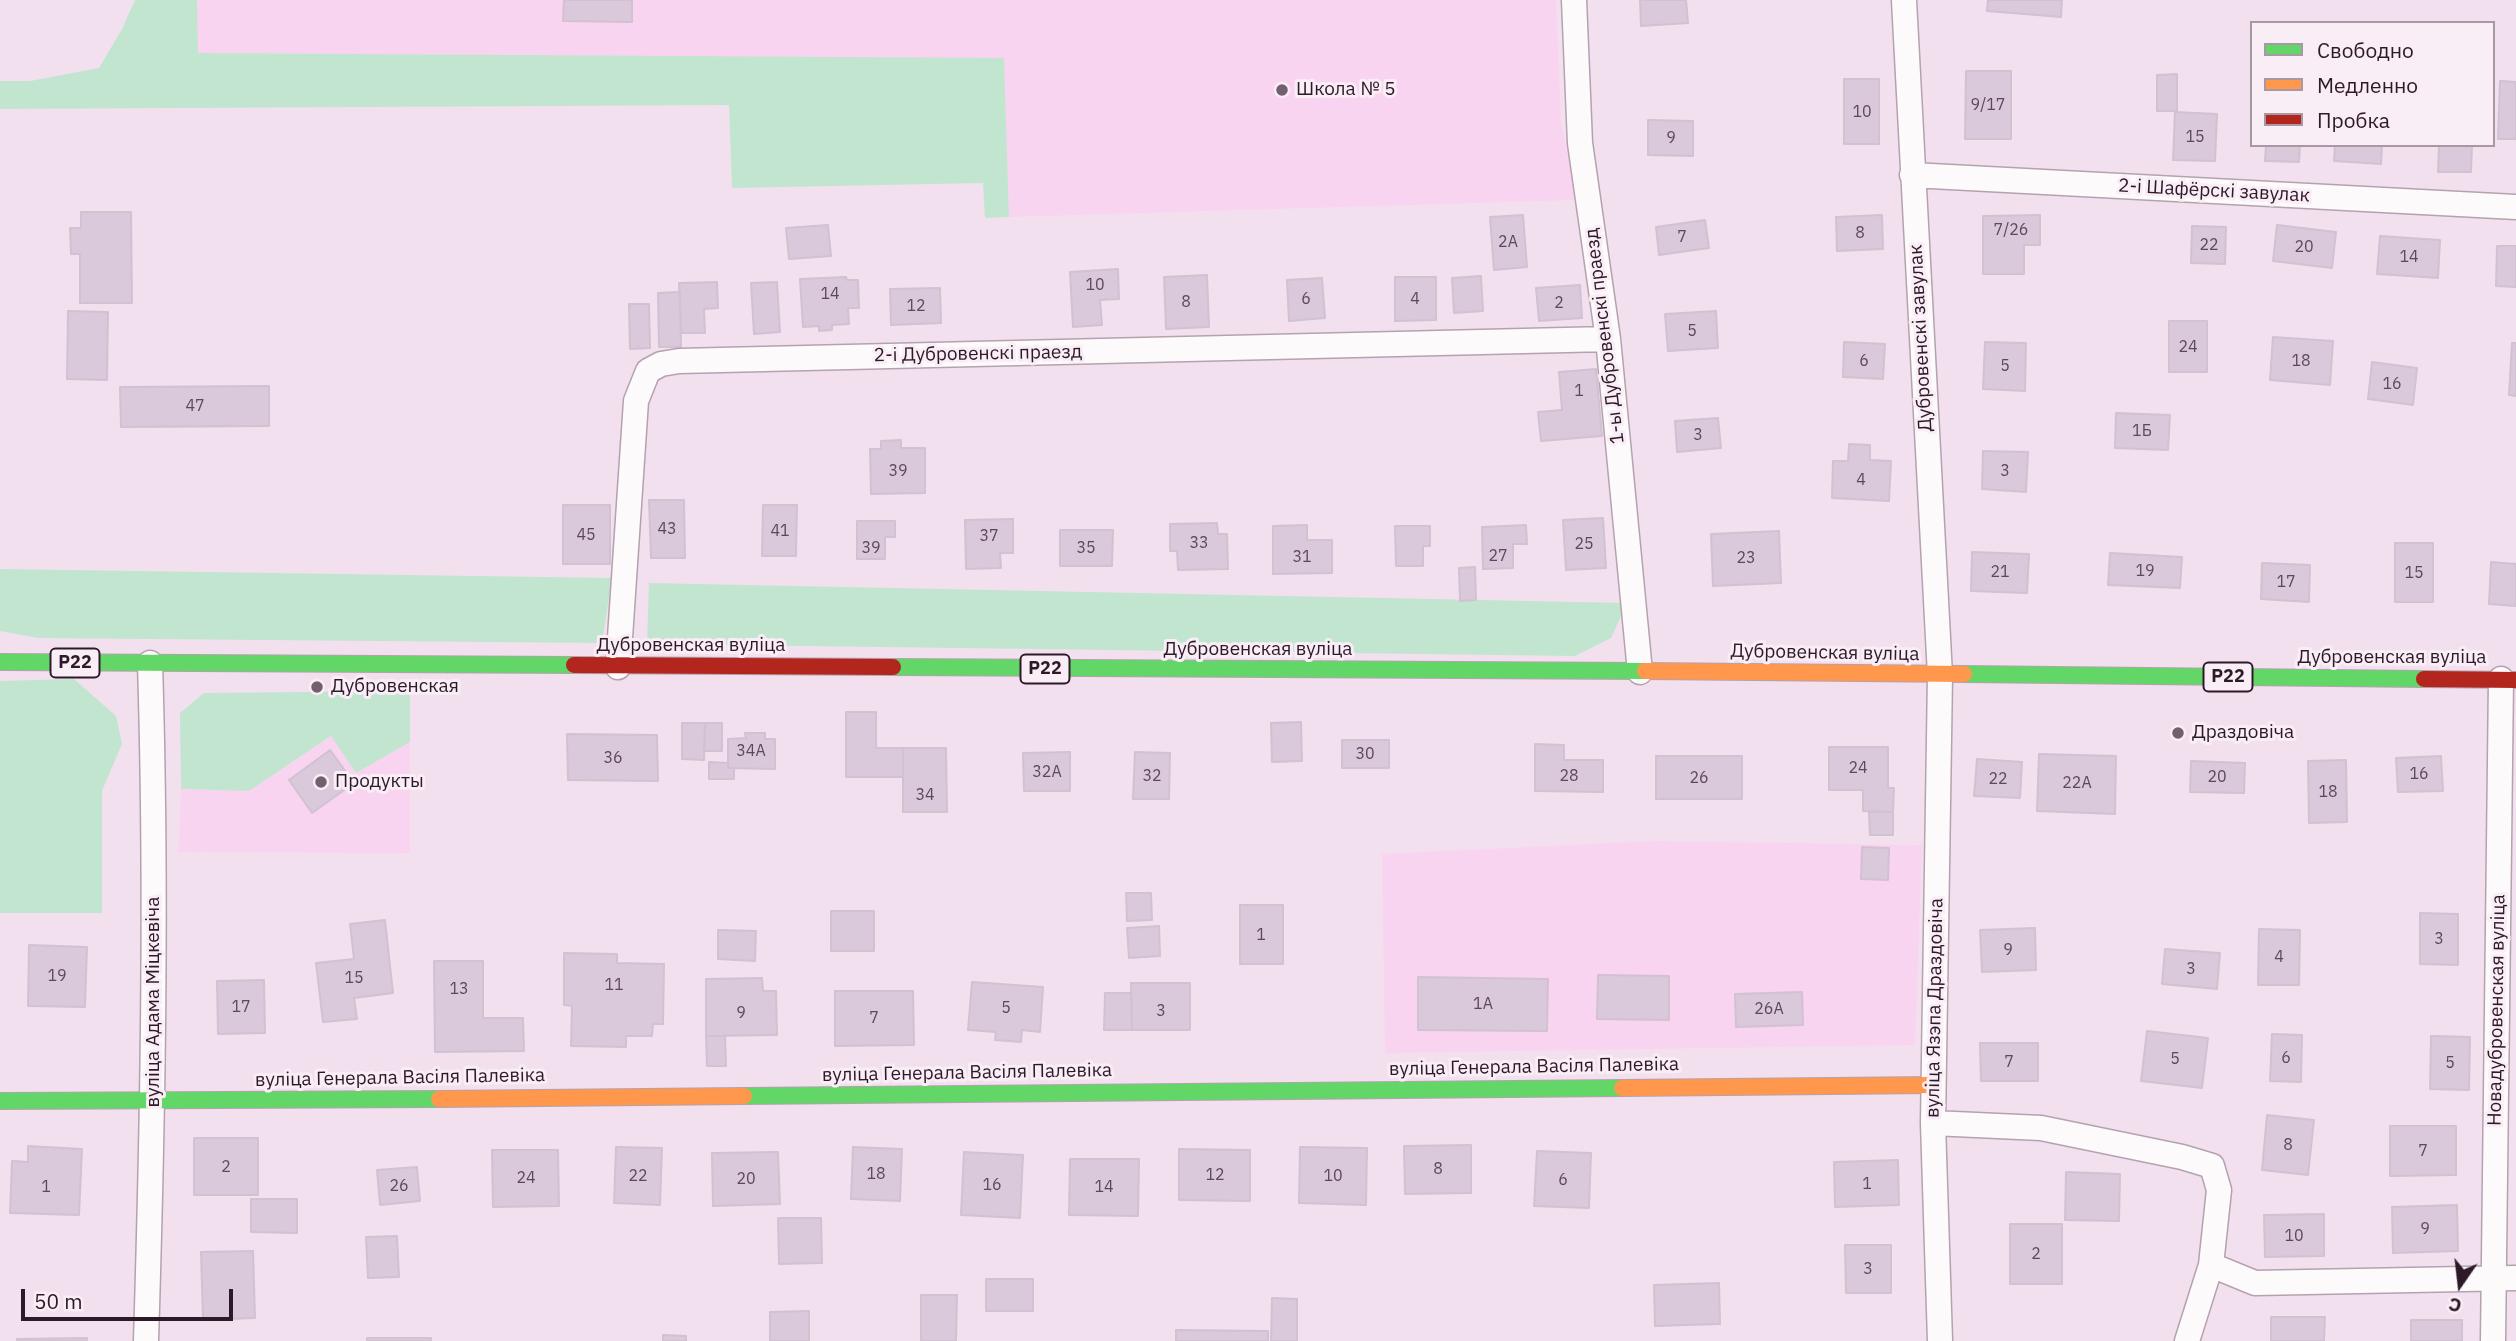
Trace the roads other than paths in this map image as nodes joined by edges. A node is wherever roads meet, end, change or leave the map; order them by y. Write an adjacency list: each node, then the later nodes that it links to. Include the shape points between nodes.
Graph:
1 (1574, 0): 5 (street, 1-ы Дубровенскі праезд, via 1580,143)
2 (1904, 0): 3 (street, Дубровенскі завулак)
3 (1912, 175): 4 (street, 2-і Шафёрскі завулак); 10 (street, Дубровенскі завулак)
4 (2516, 207)
5 (1608, 339): 8 (street, 2-і Дубровенскі праезд, via 661,364 648,371 636,401); 9 (street, 1-ы Дубровенскі праезд)
6 (0, 662): 7 (main road, Дубровенская вуліца / Р22)
7 (150, 663): 8 (main road, Дубровенская вуліца / Р22); 14 (street, вуліца Адама Міцкевіча, via 155,821)
8 (618, 667): 9 (main road, Дубровенская вуліца / Р22)
9 (1640, 672): 10 (main road, Дубровенская вуліца / Р22)
10 (1940, 675): 11 (main road, Дубровенская вуліца / Р22); 12 (street, вуліца Язэпа Драздовіча)
11 (2508, 680): 17 (street, Новадубровенская вуліца)
12 (1934, 1085): 14 (main road, вуліца Генерала Васіля Палевіка); 15 (street, вуліца Язэпа Драздовіча)
13 (0, 1101): 14 (main road, вуліца Генерала Васіля Палевіка)
14 (154, 1102): 18 (street, вуліца Адама Міцкевіча)
15 (1933, 1123): 16 (street, via 2041,1128 2211,1166 2219,1190); 19 (street, вуліца Язэпа Драздовіча)
16 (2211, 1265): 17 (street, via 2255,1283); 20 (street)
17 (2504, 1278): 21 (street, Новадубровенская вуліца)
18 (146, 1341)
19 (1940, 1341)
20 (2187, 1341)
21 (2493, 1341)

